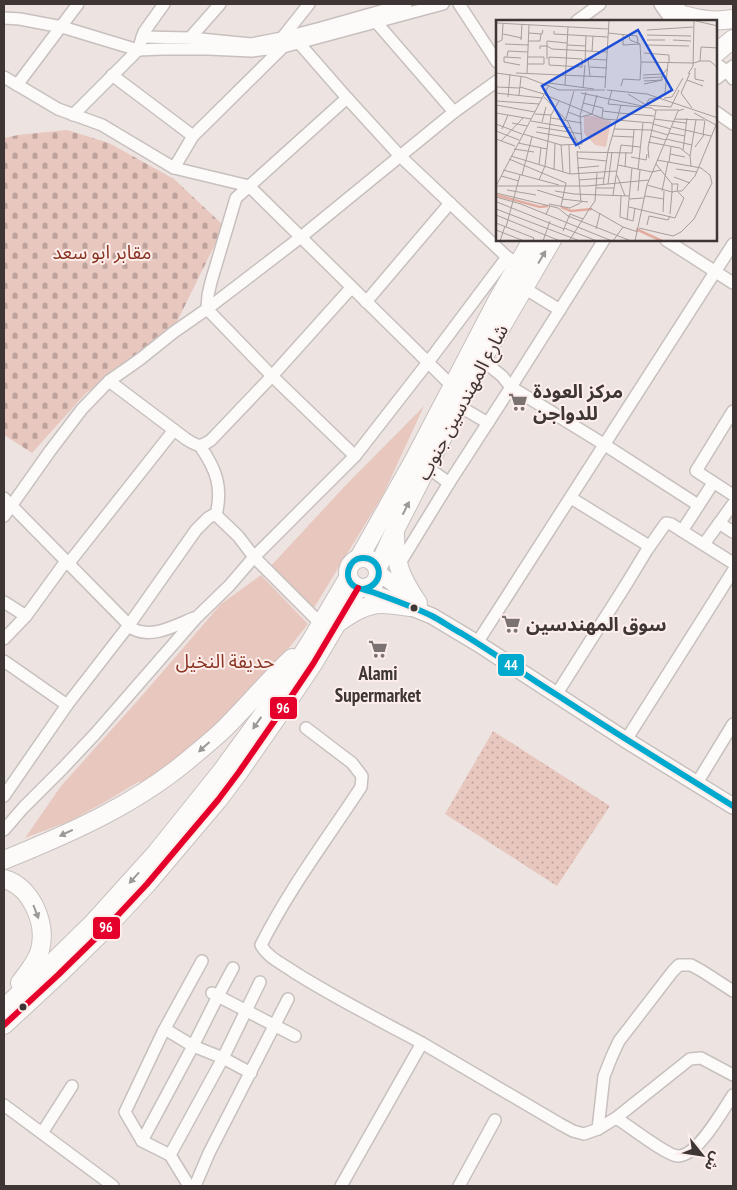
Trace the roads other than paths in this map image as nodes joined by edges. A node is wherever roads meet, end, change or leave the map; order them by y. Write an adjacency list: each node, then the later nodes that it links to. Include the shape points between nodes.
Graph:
1 (78, 4): 18 (street)
2 (164, 4): 20 (street)
3 (220, 4): 21 (street)
4 (310, 4): 23 (street)
5 (406, 4): 23 (street)
6 (444, 4): 10 (street)
7 (459, 4): 27 (street)
8 (600, 4): 14 (street)
9 (662, 4): 11 (main road)
10 (430, 5): 17 (street)
11 (678, 17): 15 (highway)
12 (4, 18): 18 (street)
13 (733, 19): 16 (highway); 19 (highway)
14 (578, 20)
15 (707, 20)
16 (717, 21)
17 (376, 22): 24 (street); 36 (street)
18 (62, 28): 25 (street); 34 (street)
19 (717, 30)
20 (142, 37): 21 (street); 25 (street)
21 (190, 38): 23 (street, via 251,44)
22 (733, 39): 26 (highway)
23 (282, 43): 24 (street); 25 (street, via 252,51); 40 (street)
24 (299, 43): 35 (street)
25 (138, 50): 30 (street)
26 (717, 52)
27 (496, 60)
28 (717, 65): 29 (street)
29 (731, 72): 32 (street)
30 (112, 75): 38 (street); 40 (street)
31 (4, 77): 34 (street)
32 (717, 79)
33 (496, 82): 36 (street)
34 (17, 85): 38 (street)
35 (347, 98): 41 (street); 43 (street)
36 (454, 112): 41 (street)
37 (717, 113): 39 (street)
38 (73, 115): 42 (street, via 102,125)
39 (733, 124)
40 (192, 136): 42 (street)
41 (400, 156): 44 (street); 45 (street)
42 (174, 168): 43 (street)
43 (249, 186): 45 (street); 59 (street, via 236,198 211,282)
44 (450, 203): 46 (street); 57 (street)
45 (301, 237): 55 (street); 59 (street)
46 (495, 241): 52 (street)
47 (531, 241): 52 (highway, شارع المهندسين جنوب)
48 (551, 241): 56 (highway, شارع المهندسين جنوب, one-way to 48)
49 (603, 241): 60 (street)
50 (668, 241): 53 (street)
51 (733, 244): 53 (street)
52 (513, 260): 58 (highway, شارع المهندسين جنوب); 62 (street)
53 (716, 272): 54 (street); 71 (street)
54 (733, 284)
55 (351, 288): 57 (street); 63 (street)
56 (524, 288): 58 (highway, شارع المهندسين جنوب); 60 (street)
57 (366, 302): 62 (street)
58 (504, 305): 61 (highway, شارع المهندسين جنوب); 65 (highway, شارع المهندسين جنوب)
59 (208, 309): 63 (street); 64 (street)
60 (560, 310): 66 (street)
61 (482, 360): 66 (street); 67 (highway, شارع المهندسين جنوب)
62 (429, 361): 65 (street); 73 (street)
63 (272, 376): 72 (street, via 211,440); 73 (street)
64 (109, 381): 70 (street); 79 (street, via 82,409)
65 (452, 386): 91 (highway, شارع المهندسين جنوب)
66 (511, 388): 69 (street); 71 (street)
67 (459, 406): 69 (street); 74 (highway, شارع المهندسين جنوب)
68 (733, 411): 75 (street, via 696,470)
69 (488, 423): 76 (street)
70 (174, 430): 72 (street); 92 (street)
71 (605, 445): 78 (street); 81 (street)
72 (200, 446): 83 (street, via 217,476 219,502)
73 (355, 456): 90 (street)
74 (427, 467): 76 (street); 85 (highway, شارع المهندسين جنوب, one-way to 74)
75 (713, 482): 77 (street); 81 (street)
76 (449, 483): 94 (street)
77 (733, 495)
78 (571, 498): 89 (street); 105 (street)
79 (8, 502): 82 (street); 92 (street)
80 (733, 504): 84 (street)
81 (698, 505): 86 (street)
82 (4, 516)
83 (216, 516): 90 (street, via 238,536); 102 (street, via 212,515 196,530)
84 (719, 523): 87 (street); 88 (street)
85 (395, 530): 94 (highway); 95 (highway, شارع المهندسين جنوب)
86 (682, 530): 88 (street); 89 (street, via 668,522)
87 (733, 532)
88 (704, 544): 93 (street)
89 (649, 546): 107 (street)
90 (254, 557): 101 (street); 103 (street)
91 (359, 558): 95 (highway, via 368,558); 97 (highway, via 351,564 348,573)
92 (67, 562): 100 (street); 102 (street)
93 (733, 563)
94 (398, 566): 99 (highway)
95 (378, 570): 97 (highway, via 378,579 369,588); 99 (main road)
96 (733, 571): 111 (street)
97 (357, 585): 99 (main road); 103 (highway)
98 (4, 602): 100 (street)
99 (414, 605): 103 (highway, via 372,605); 105 (main road)
100 (26, 616): 104 (street)
101 (197, 617): 102 (street, via 148,633 138,632); 115 (street, via 82,748)
102 (129, 625): 108 (street)
103 (323, 629): 116 (highway, one-way to 116, via 278,671 225,729 176,770 95,820); 125 (highway, one-way to 125, via 221,772 156,853 92,924); 127 (highway, via 313,664 239,772 192,831 104,930)
104 (4, 639)
105 (478, 643): 107 (main road)
106 (5, 664): 108 (street)
107 (556, 695): 111 (main road)
108 (67, 706): 113 (street)
109 (733, 724): 112 (street)
110 (306, 728): 131 (street, via 352,763 362,776 361,788 272,924 262,945 264,951 323,990)
111 (626, 740): 112 (main road)
112 (697, 783): 114 (main road)
113 (4, 796)
114 (733, 806)
115 (4, 830)
116 (4, 860)
117 (4, 878): 124 (highway, one-way to 124, via 18,885 29,897 42,934 36,960)
118 (202, 962): 129 (street)
119 (233, 968): 122 (street)
120 (260, 982): 126 (street)
121 (733, 991): 141 (street, via 691,965 678,966 673,971 612,1056 604,1076)
122 (215, 994): 126 (street); 132 (street)
123 (288, 999): 128 (street)
124 (4, 1004)
125 (4, 1008)
126 (246, 1011): 128 (street); 133 (street)
127 (4, 1025)
128 (275, 1026): 130 (street); 134 (street)
129 (165, 1029): 132 (street); 143 (street, via 124,1112)
130 (295, 1036)
131 (422, 1043): 141 (street, via 573,1131 584,1134); 148 (street)
132 (193, 1046): 133 (street); 143 (street)
133 (223, 1058): 134 (street); 144 (street)
134 (250, 1073): 147 (street)
135 (733, 1075): 139 (street, via 701,1058 690,1059)
136 (72, 1086): 142 (street)
137 (733, 1095): 139 (street, via 702,1140 691,1152 679,1156 668,1153)
138 (4, 1105): 142 (street)
139 (616, 1118): 141 (street)
140 (495, 1120): 149 (street)
141 (598, 1129)
142 (42, 1133): 145 (street)
143 (142, 1141): 144 (street)
144 (170, 1155): 146 (street)
145 (113, 1186)
146 (189, 1186)
147 (195, 1186)
148 (341, 1186)
149 (459, 1186)

